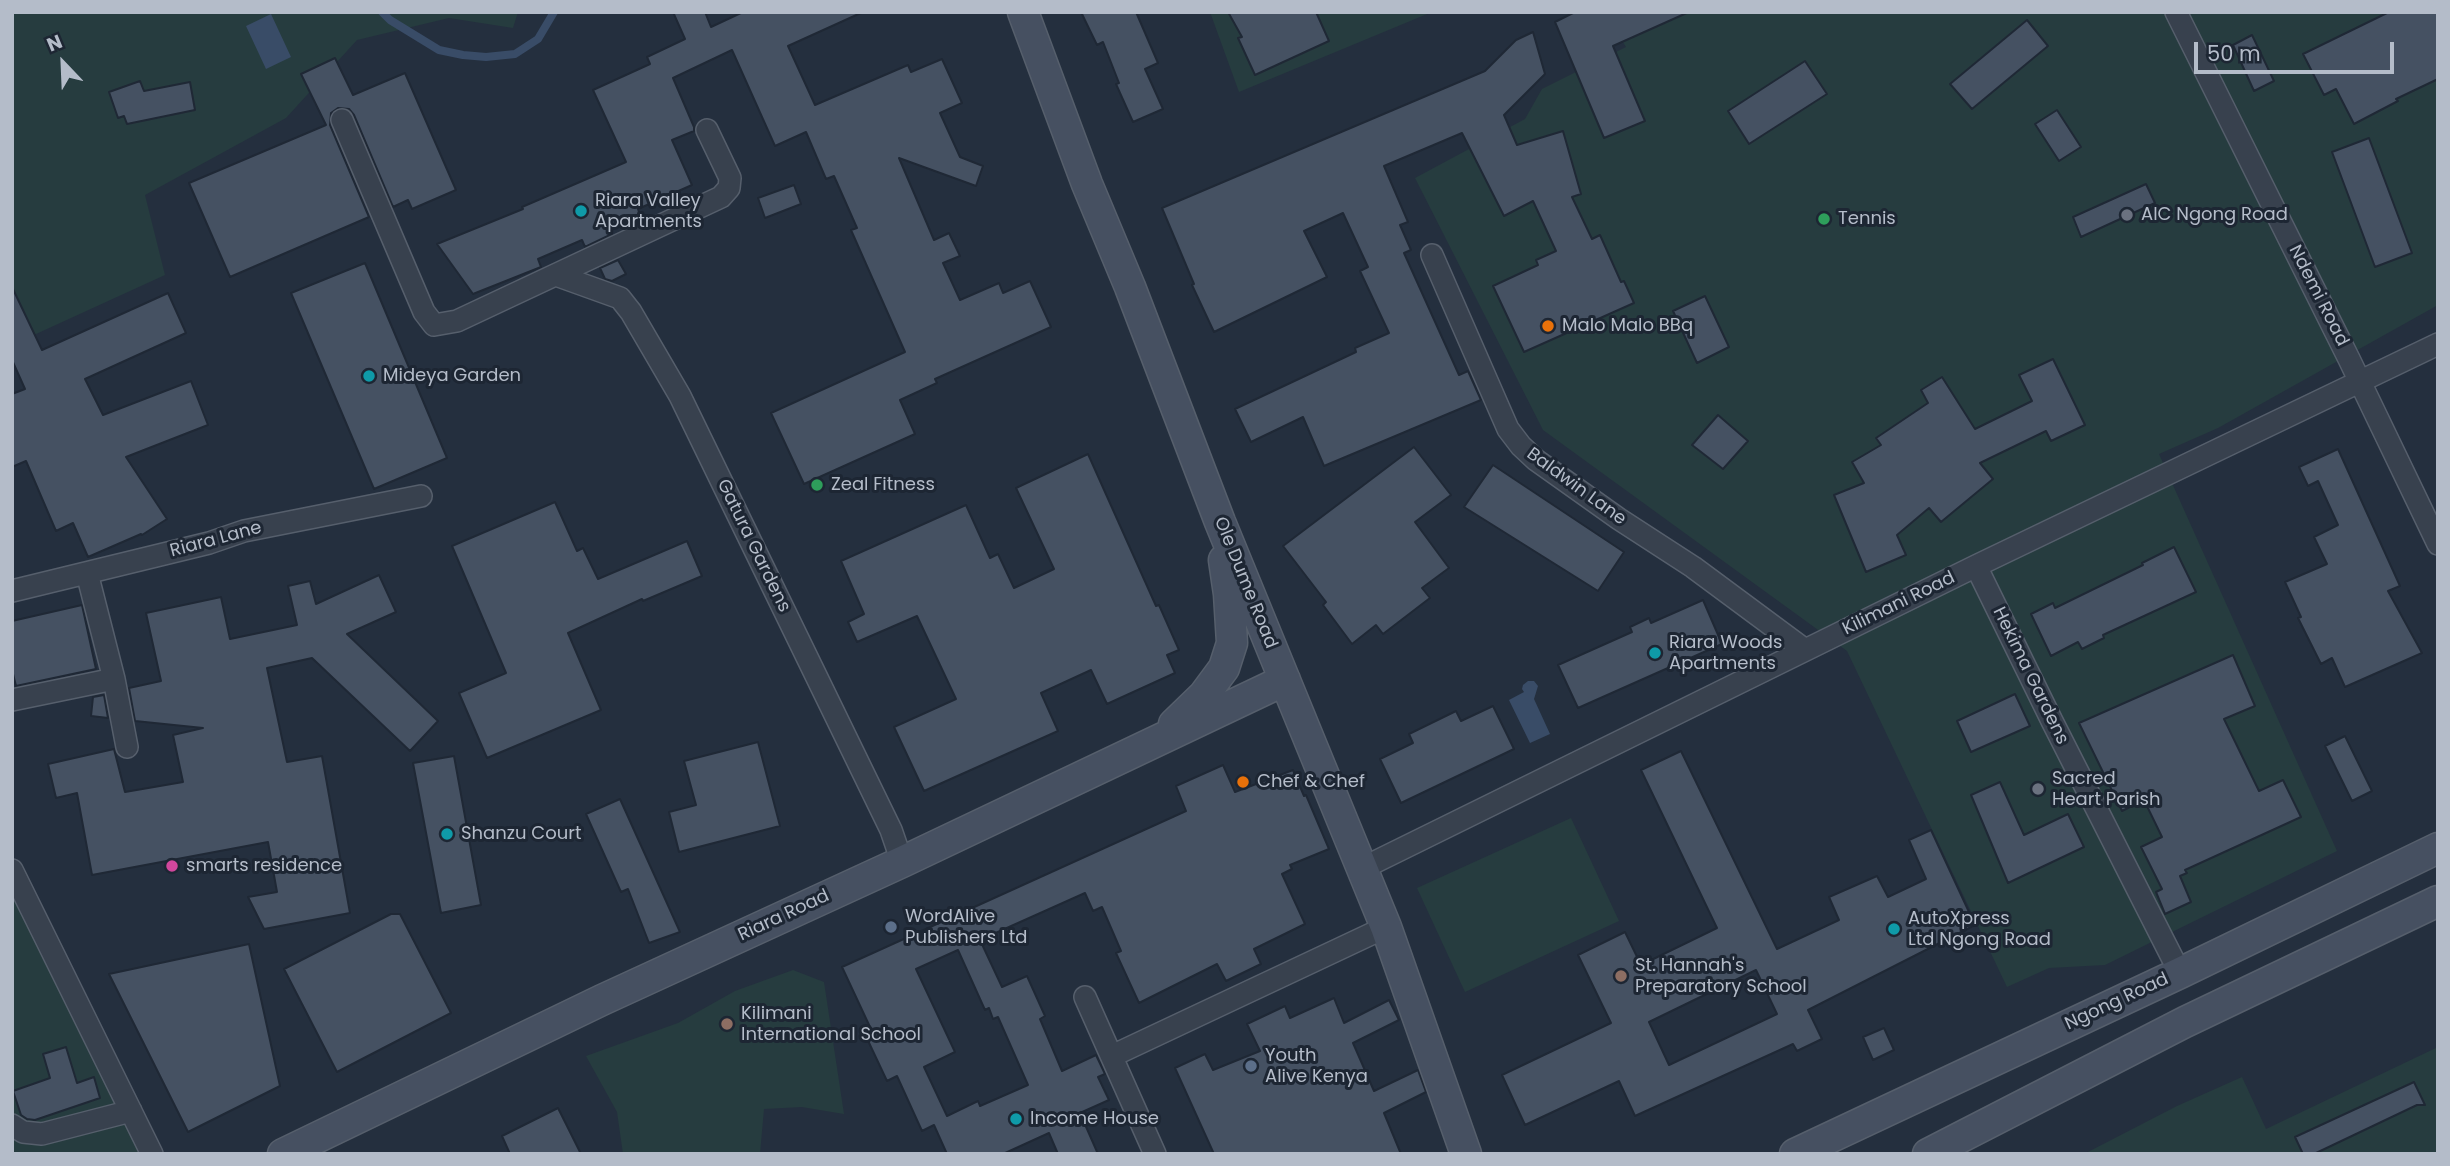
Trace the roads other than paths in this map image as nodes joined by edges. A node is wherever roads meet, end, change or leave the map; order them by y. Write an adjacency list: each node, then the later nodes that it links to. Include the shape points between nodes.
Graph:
1 (1023, 12): 10 (street, Ole Dume Road)
2 (2176, 12): 8 (street, Ndemi Road)
3 (342, 120): 6 (street, via 424,312 434,325 457,321)
4 (707, 130): 6 (street, via 730,178 721,197)
5 (1432, 255): 15 (street, Baldwin Lane, via 1508,429 1521,446)
6 (556, 275): 22 (street, Gatura Gardens, via 620,298 631,312 680,396 891,830)
7 (2438, 344): 8 (street, Kilimani Road)
8 (2360, 381): 11 (street, Ndemi Road); 12 (street, Kilimani Road)
9 (421, 496): 13 (street, Riara Lane, via 244,531)
10 (1220, 523): 17 (street, Ole Dume Road); 19 (street, via 1232,643 1224,668 1204,695)
11 (2438, 544)
12 (1976, 566): 15 (street, Kilimani Road); 27 (street, Hekima Gardens)
13 (87, 573): 14 (street, Riara Lane); 16 (street)
14 (12, 591)
15 (1804, 650): 23 (street, Kilimani Road)
16 (114, 678): 18 (street); 20 (street)
17 (1285, 680): 19 (street, Riara Road); 23 (street, Ole Dume Road)
18 (12, 700)
19 (1153, 743): 22 (street, Riara Road)
20 (127, 747)
21 (2438, 848): 27 (street, Ngong Road)
22 (902, 863): 32 (street, Riara Road, via 615,994)
23 (1363, 868): 26 (street, Ole Dume Road)
24 (12, 870): 30 (street)
25 (2438, 901): 37 (street, via 2185,1022)
26 (1386, 927): 29 (street); 35 (street, Ole Dume Road)
27 (2180, 973): 36 (street, Ngong Road)
28 (1084, 997): 29 (street)
29 (1112, 1056): 34 (street)
30 (131, 1111): 31 (street, via 42,1134 23,1132); 33 (street)
31 (12, 1125)
32 (302, 1149)
33 (152, 1154)
34 (1155, 1154)
35 (1466, 1154)
36 (1795, 1154)
37 (1928, 1154)

